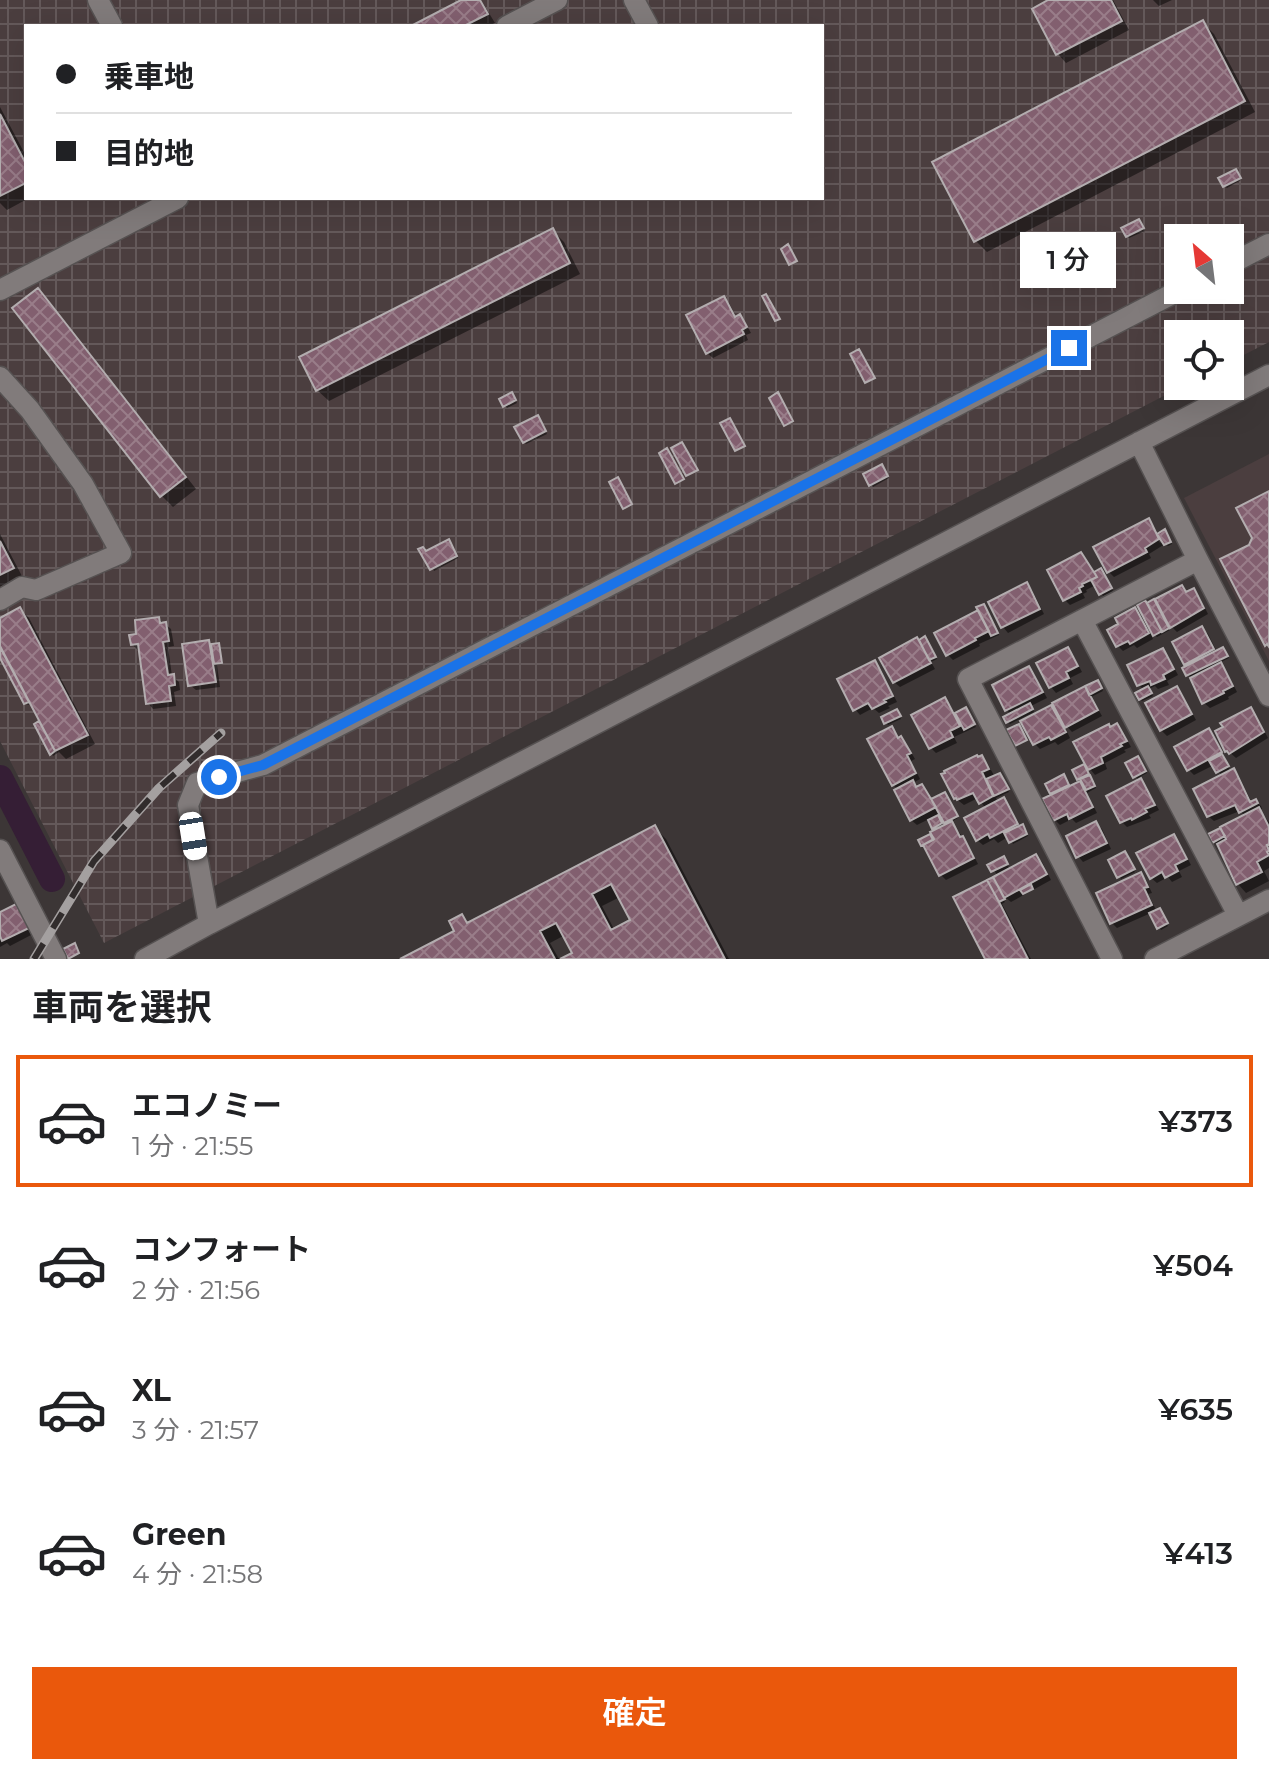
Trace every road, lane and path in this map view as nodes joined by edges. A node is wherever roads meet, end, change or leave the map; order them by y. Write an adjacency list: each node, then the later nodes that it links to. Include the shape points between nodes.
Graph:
1 (98, 0): 4 (street)
2 (557, 0): 5 (street)
3 (634, 0): 6 (street)
4 (111, 24)
5 (511, 24)
6 (647, 24)
7 (174, 200): 10 (street)
8 (1269, 244): 9 (street)
9 (1244, 257)
10 (0, 290)
11 (1164, 298): 22 (street, via 263,765 197,783 188,805)
12 (1269, 375): 14 (street)
13 (0, 377): 16 (street, via 83,484 121,553 36,590 22,587)
14 (1139, 442): 15 (street); 22 (street)
15 (1198, 560): 17 (street); 18 (street)
16 (0, 600)
17 (1082, 620): 21 (street); 25 (street, via 968,679)
18 (1269, 696)
19 (0, 850): 23 (street)
20 (1269, 900): 21 (street)
21 (1238, 915): 26 (street)
22 (209, 924): 24 (street)
23 (56, 959)
24 (145, 959)
25 (1112, 959)
26 (1155, 959)

